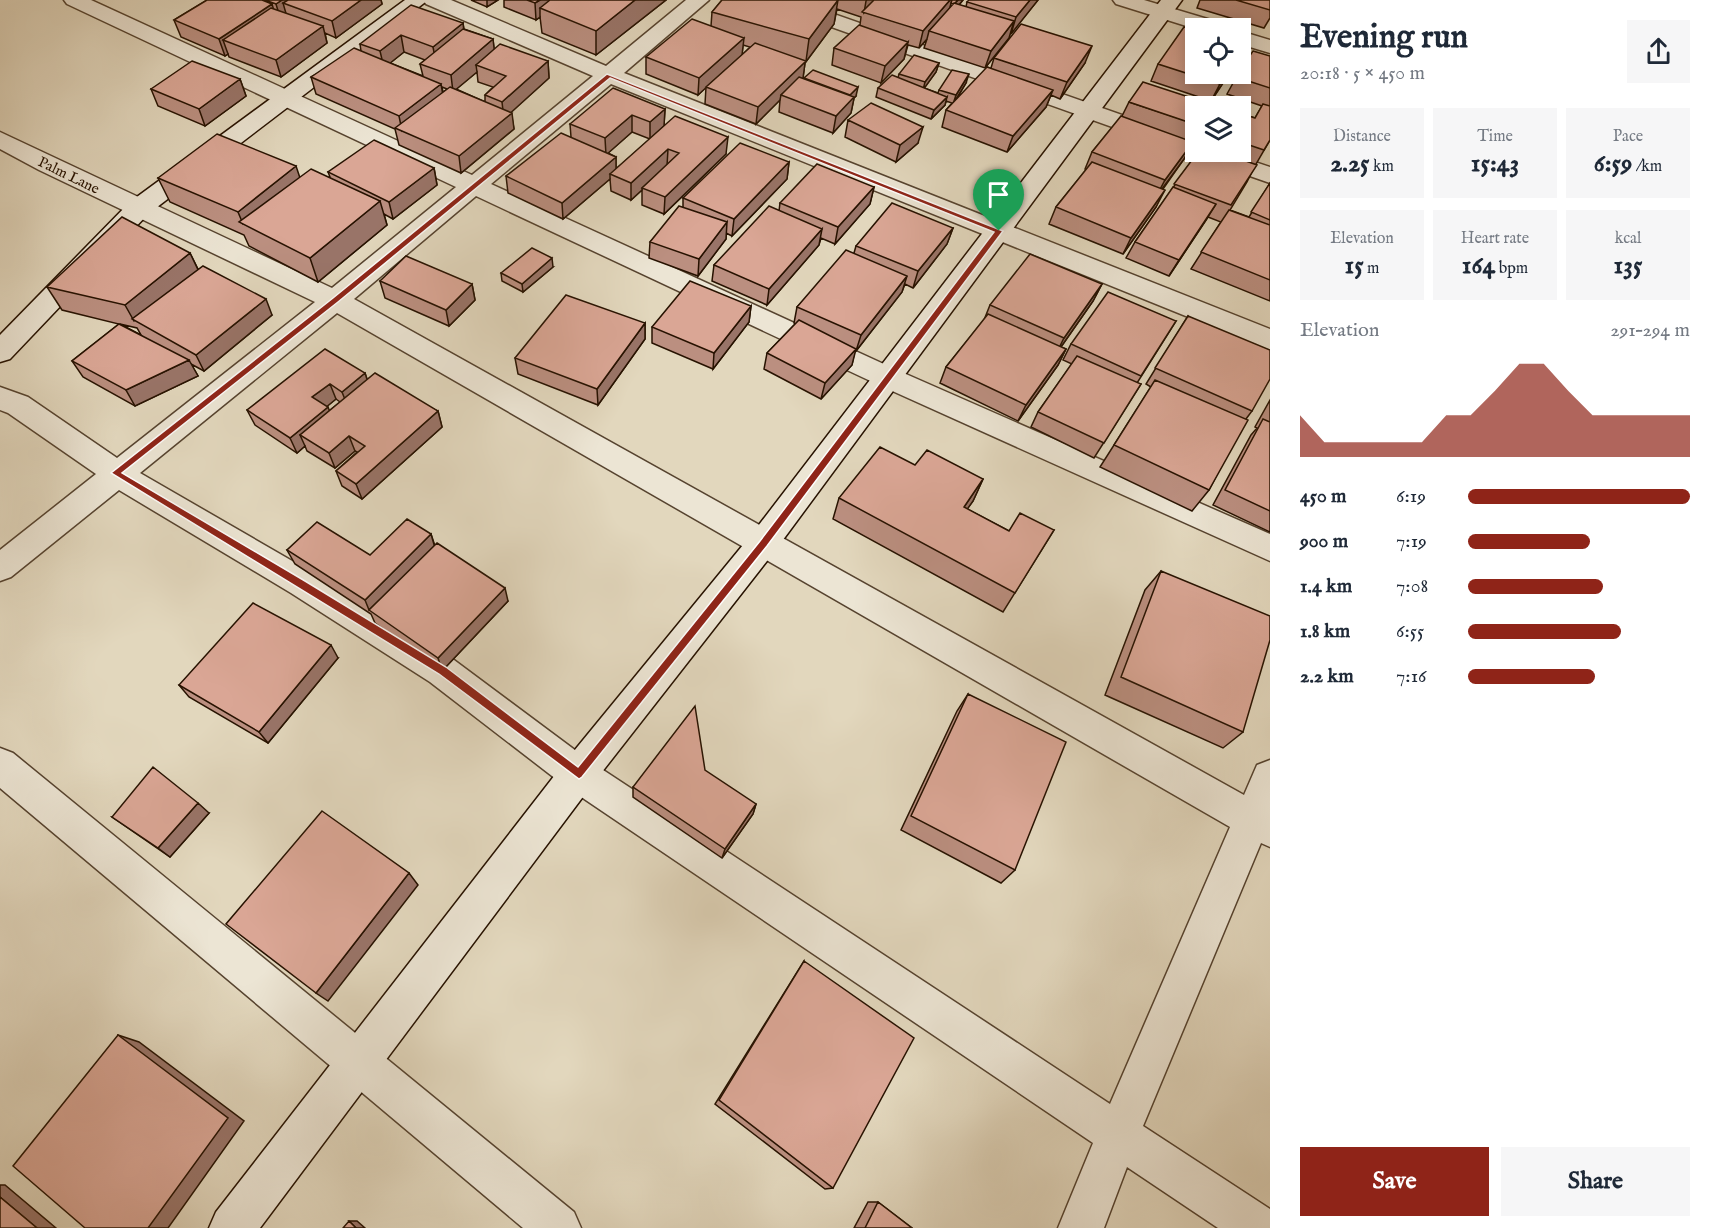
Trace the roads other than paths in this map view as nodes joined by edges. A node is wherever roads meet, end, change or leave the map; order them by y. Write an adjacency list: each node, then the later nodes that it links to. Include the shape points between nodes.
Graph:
1 (74, 0): 12 (street)
2 (418, 0): 12 (street)
3 (433, 0): 11 (street)
4 (699, 0): 11 (street)
5 (774, 0): 13 (street)
6 (1123, 0): 7 (street)
7 (1168, 6): 8 (street); 13 (street)
8 (1193, 18)
9 (1251, 41): 10 (street)
10 (1270, 47)
11 (609, 75): 18 (street); 20 (street)
12 (285, 99): 18 (street); 19 (street)
13 (1090, 112): 15 (street); 20 (street)
14 (0, 140): 19 (street, Palm Lane)
15 (1185, 145)
16 (1232, 162): 17 (street)
17 (1270, 175)
18 (475, 186): 21 (street); 24 (street)
19 (139, 208): 21 (street, Palm Lane); 23 (street)
20 (999, 231): 22 (street); 24 (street)
21 (335, 300): 26 (street); 27 (street, Palm Lane)
22 (1270, 340)
23 (0, 352)
24 (889, 378): 27 (street); 28 (street)
25 (0, 398): 26 (street, via 18,405)
26 (116, 473): 29 (street); 31 (street, via 442,671)
27 (764, 543): 31 (street); 33 (street, Palm Lane)
28 (1270, 548)
29 (0, 568)
30 (0, 765): 34 (street)
31 (579, 774): 34 (street); 35 (street)
32 (1270, 777): 33 (street)
33 (1262, 825): 35 (street)
34 (359, 1063): 36 (street); 37 (street)
35 (1118, 1135): 38 (street); 39 (street)
36 (232, 1228)
37 (558, 1228)
38 (1081, 1228)
39 (1258, 1228)

